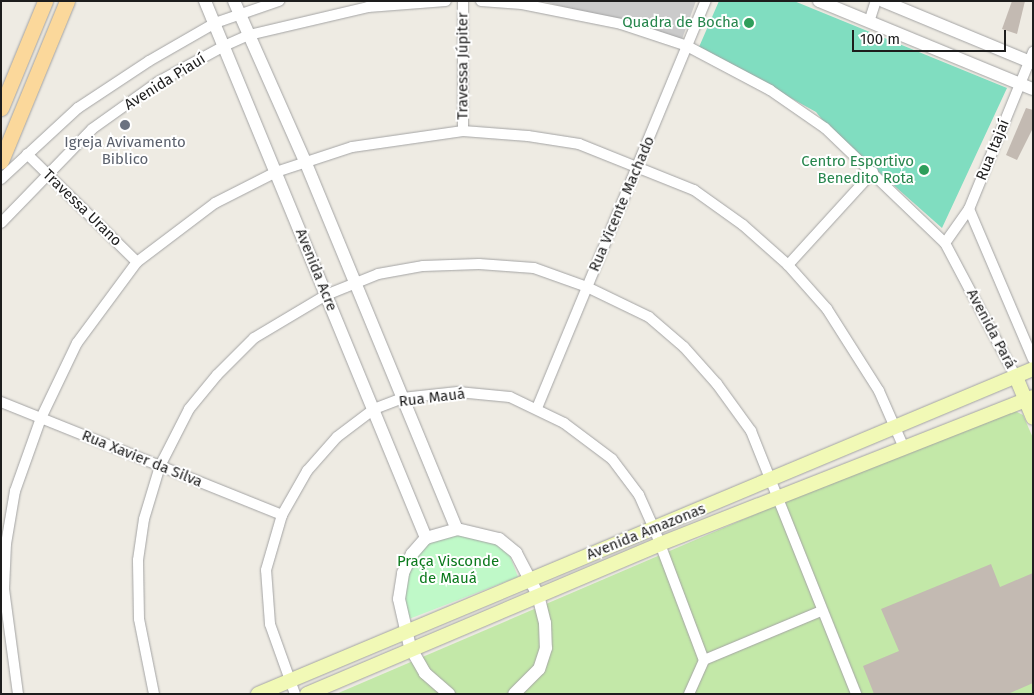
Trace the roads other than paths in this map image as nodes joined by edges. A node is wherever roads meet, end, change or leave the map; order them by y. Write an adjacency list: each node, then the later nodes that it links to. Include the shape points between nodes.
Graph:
1 (45, 1): 23 (main road)
2 (67, 1): 26 (main road)
3 (205, 1): 16 (street, Avenida Acre)
4 (234, 1): 14 (street, Avenida Acre)
5 (279, 1): 14 (street, Avenida Piauí)
6 (446, 1): 13 (street, Avenida Piauí)
7 (463, 1): 24 (street, Travessa Júpiter)
8 (481, 1): 19 (street, Avenida Pará, via 522,4 621,24)
9 (706, 1): 19 (street, Rua Vicente Machado)
10 (819, 1): 15 (street)
11 (876, 1): 15 (street)
12 (883, 1): 20 (street)
13 (369, 4): 17 (street, Avenida Piauí)
14 (239, 13): 16 (street, Avenida Piauí); 17 (street, Avenida Acre)
15 (869, 22): 21 (street)
16 (215, 23): 18 (street, Avenida Acre); 25 (street, Avenida Piauí, via 149,61 78,108)
17 (249, 35): 18 (street, Avenida Piauí); 27 (street, Avenida Acre)
18 (224, 46): 29 (street, Avenida Acre); 31 (street, Avenida Piauí, via 158,82 99,124)
19 (686, 46): 28 (street, Rua Vicente Machado); 30 (street, Avenida Pará, via 770,90 825,128)
20 (1032, 59): 21 (street, Rua Itajaí)
21 (1020, 84): 22 (street); 33 (street, Rua Itajaí)
22 (1033, 89)
23 (1, 108)
24 (463, 131): 27 (street, via 352,147); 28 (street, via 579,144)
25 (27, 154): 31 (street, Travessa Urano); 32 (street, Avenida Piauí)
26 (1, 161)
27 (305, 161): 29 (street); 38 (street, Avenida Acre)
28 (638, 166): 37 (street, via 694,190 743,225); 39 (street, Rua Vicente Machado)
29 (276, 172): 36 (street, via 214,203); 40 (street, Avenida Acre)
30 (873, 172): 35 (street, Avenida Pará); 37 (street)
31 (46, 174): 34 (street, Avenida Piauí); 36 (street, Travessa Urano)
32 (1, 179)
33 (969, 209): 35 (street, Rua Itajaí); 41 (street, Avenida Pará)
34 (1, 223)
35 (945, 242): 43 (street, Avenida Pará)
36 (137, 262): 49 (street, via 77,343)
37 (788, 265): 51 (street, via 827,309 854,350)
38 (355, 283): 39 (street, via 378,274 423,266 479,264 534,268); 40 (street); 44 (street, Avenida Acre)
39 (587, 287): 47 (street, Rua Vicente Machado); 54 (street, via 649,317 684,347 752,431)
40 (326, 296): 48 (street, Avenida Acre); 53 (street, via 254,338 217,375 190,409)
41 (1033, 359)
42 (1033, 369): 43 (main road, Avenida Amazonas)
43 (1016, 376): 45 (main road, Avenida Pará); 51 (main road, Avenida Amazonas)
44 (402, 398): 47 (street, Rua Mauá, via 458,392 510,397); 48 (street, Rua Mauá); 58 (street, Avenida Acre)
45 (1029, 399): 50 (main road, Avenida Pará); 52 (main road, Avenida Amazonas)
46 (1, 402): 49 (street, Rua Xavier da Silva)
47 (537, 408): 57 (street, Rua Mauá, via 564,423 612,459 639,495)
48 (374, 409): 56 (street, Rua Mauá, via 337,437 306,471); 59 (street, Avenida Acre)
49 (41, 418): 53 (street, Rua Xavier da Silva); 62 (street, via 15,491)
50 (1033, 418)
51 (896, 427): 52 (street); 54 (main road, Avenida Amazonas)
52 (904, 448): 55 (main road, Avenida Amazonas)
53 (160, 466): 56 (street, Rua Xavier da Silva); 71 (street, via 144,519 138,560 139,619)
54 (770, 480): 55 (street); 57 (main road, Avenida Amazonas)
55 (777, 497): 60 (main road, Avenida Amazonas); 64 (street)
56 (282, 515): 68 (street, Rua Mauá, via 266,570 270,624)
57 (654, 528): 60 (street, Rua Mauá); 61 (main road, Avenida Amazonas)
58 (457, 529): 59 (street); 61 (street, via 499,539 516,553)
59 (426, 538): 65 (street, via 412,554 403,573 399,599)
60 (660, 544): 63 (main road, Avenida Amazonas); 67 (street, Rua Mauá)
61 (531, 579): 63 (street); 65 (main road, Avenida Amazonas)
62 (3, 589): 70 (street)
63 (538, 595): 66 (main road, Avenida Amazonas); 69 (street, via 545,623 546,648 539,669)
64 (821, 611): 67 (street); 76 (street)
65 (405, 631): 66 (street); 68 (main road, Avenida Amazonas)
66 (410, 647): 73 (main road, Avenida Amazonas); 74 (street, via 426,673)
67 (704, 660): 75 (street)
68 (292, 687): 72 (main road, Avenida Amazonas)
69 (518, 693)
70 (18, 694)
71 (154, 694)
72 (258, 694)
73 (307, 694)
74 (449, 694)
75 (689, 694)
76 (856, 694)

